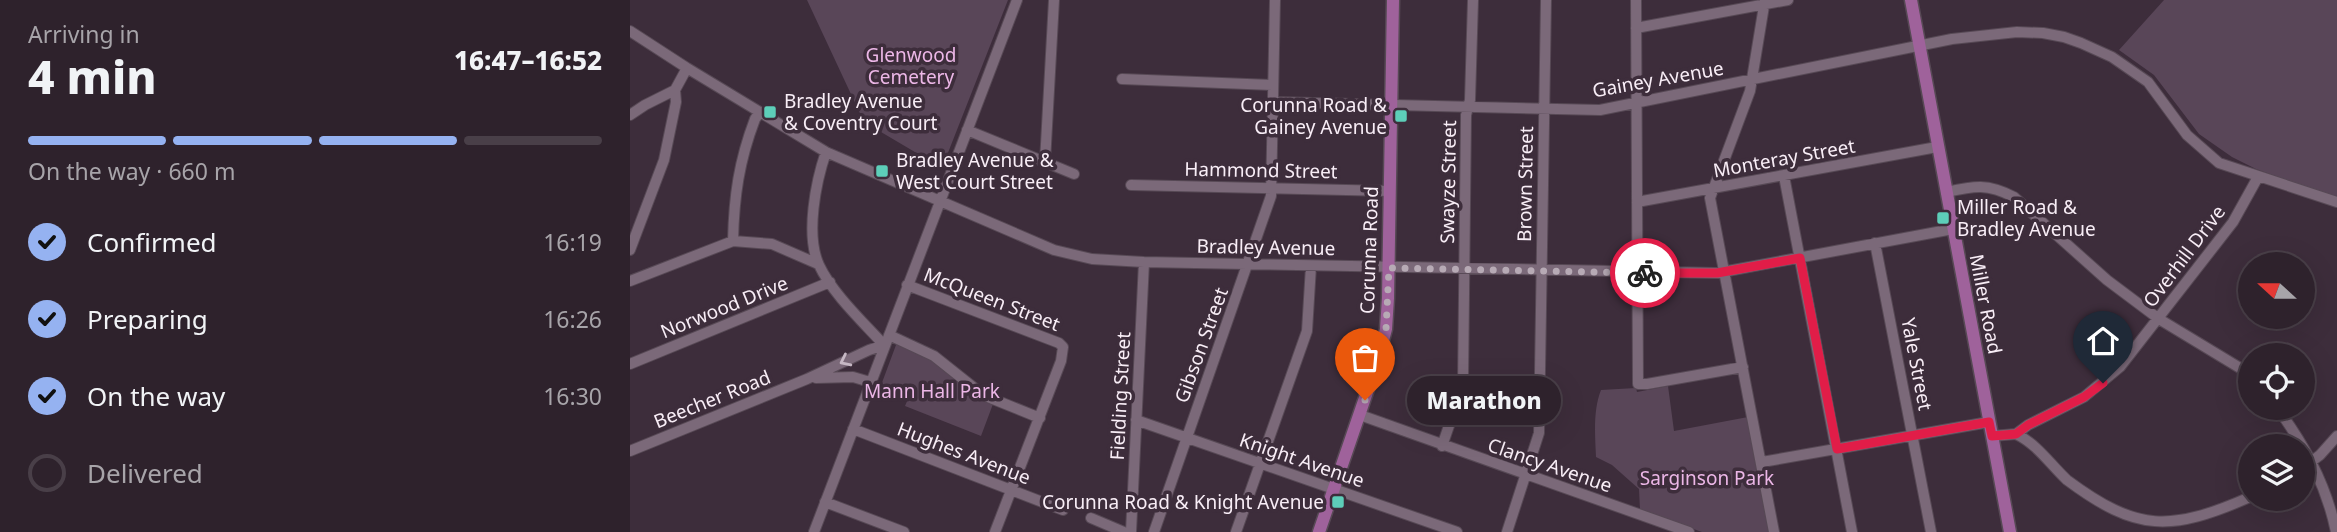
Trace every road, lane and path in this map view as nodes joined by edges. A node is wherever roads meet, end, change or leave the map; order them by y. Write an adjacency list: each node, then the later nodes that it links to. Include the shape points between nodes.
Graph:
1 (1017, 0): 26 (street)
2 (1054, 0): 29 (street)
3 (1275, 0): 17 (street, Gibson Street)
4 (1393, 0): 21 (main road, Corunna Road)
5 (1474, 0): 22 (street, Swayze Street)
6 (1546, 0): 23 (street, Brown Street)
7 (1636, 0): 11 (street)
8 (1788, 0): 10 (street)
9 (1911, 0): 13 (main road, Miller Road)
10 (1765, 2): 11 (street); 16 (street)
11 (1636, 27): 20 (street)
12 (630, 32): 14 (street, Bradley Avenue)
13 (1919, 45): 16 (street, Gainey Avenue); 27 (main road, Miller Road); 32 (street, Gainey Avenue, via 2017,32 2081,43 2148,82 2187,135 2219,163)
14 (687, 68): 18 (street); 24 (street, Bradley Avenue)
15 (1122, 79): 17 (street)
16 (1752, 80): 20 (street, Gainey Avenue); 35 (street)
17 (1273, 85): 19 (street, Gibson Street)
18 (675, 90): 25 (street); 44 (street, via 664,160)
19 (1273, 102): 21 (street, Gainey Avenue); 34 (street, Gibson Street)
20 (1636, 103): 23 (street, Gainey Avenue, via 1600,110); 39 (street)
21 (1392, 104): 22 (street, Gainey Avenue); 36 (main road, Corunna Road)
22 (1468, 108): 23 (street, Gainey Avenue); 51 (street, Swayze Street)
23 (1544, 109): 52 (street, Brown Street)
24 (760, 112): 28 (street, Bradley Avenue); 42 (street, via 738,174)
25 (630, 115)
26 (967, 130): 29 (street); 38 (street)
27 (1937, 147): 31 (street, Monteray Street); 37 (main road, Miller Road)
28 (826, 152): 38 (street, Bradley Avenue); 47 (street, via 814,204)
29 (1045, 162): 30 (street)
30 (1074, 174)
31 (1784, 176): 35 (street, Monteray Street); 45 (street)
32 (2258, 177): 40 (street, Gainey Avenue); 58 (street, Overhill Drive, via 2239,214)
33 (1130, 185): 34 (street, Hammond Street)
34 (1271, 188): 36 (street, Hammond Street); 48 (street, Gibson Street)
35 (1712, 190): 39 (street, Monteray Street); 53 (street)
36 (1390, 191): 50 (main road, Corunna Road)
37 (1946, 192): 41 (main road, Miller Road); 58 (street, via 1974,185 1998,188 2014,197 2107,280)
38 (939, 200): 46 (street, Bradley Avenue, via 1072,256); 57 (street)
39 (1637, 202): 54 (street)
40 (2337, 202)
41 (1953, 229): 43 (street, Bradley Avenue); 68 (main road, Miller Road)
42 (733, 241): 47 (street, via 772,244); 55 (street)
43 (1875, 243): 45 (street, Bradley Avenue); 71 (street, Yale Street)
44 (630, 250)
45 (1800, 258): 53 (street, Bradley Avenue); 76 (street)
46 (1144, 262): 48 (street, Bradley Avenue); 67 (street, Fielding Street)
47 (818, 264): 56 (street)
48 (1248, 265): 49 (street, Bradley Avenue); 74 (street, Gibson Street)
49 (1311, 266): 50 (street, Bradley Avenue); 80 (street, via 1307,331)
50 (1389, 268): 51 (street, Bradley Avenue); 65 (main road, Corunna Road, via 1383,344)
51 (1464, 270): 52 (street, Bradley Avenue); 75 (street, Swayze Street, via 1463,385)
52 (1541, 271): 54 (street, Bradley Avenue); 81 (street, Brown Street, via 1539,433)
53 (1725, 272): 54 (street, Bradley Avenue); 61 (street)
54 (1637, 273): 61 (street, via 1638,384)
55 (630, 281)
56 (830, 282): 59 (street); 60 (street, Norwood Drive)
57 (907, 285): 59 (street); 66 (street, McQueen Street, via 1059,343 1063,347 1061,361)
58 (2159, 319): 62 (street); 70 (street, Overhill Drive, via 2103,383)
59 (886, 340): 63 (street, Beecher Road, one-way to 63); 64 (street); 66 (street, via 934,356 983,395)
60 (630, 363)
61 (1743, 367): 79 (street)
62 (2238, 367)
63 (807, 379): 64 (street, Beecher Road, via 836,376); 77 (street, Beecher Road)
64 (870, 382): 69 (street)
65 (1360, 415): 75 (street, Clancy Avenue); 83 (main road, Corunna Road)
66 (1040, 418): 84 (street)
67 (1136, 421): 74 (street, Knight Avenue); 93 (street, Fielding Street)
68 (1989, 422): 71 (street); 72 (main road, Miller Road)
69 (853, 429): 84 (street, Hughes Avenue); 85 (street)
70 (2016, 434): 72 (street, Overhill Drive); 86 (street, via 2098,504 2135,525 2167,528 2192,524)
71 (1912, 435): 76 (street); 102 (street, Yale Street)
72 (1992, 436): 103 (main road, Miller Road)
73 (2337, 436): 78 (street)
74 (1186, 438): 80 (street, Knight Avenue); 94 (street, Gibson Street)
75 (1442, 446): 81 (street, Clancy Avenue)
76 (1837, 449): 79 (street); 101 (street)
77 (630, 451)
78 (2315, 457)
79 (1762, 462): 100 (street)
80 (1260, 464): 83 (street, Knight Avenue); 95 (street)
81 (1527, 475): 98 (street, Brown Street); 99 (street, Clancy Avenue)
82 (2315, 480): 104 (street, via 2332,511)
83 (1334, 489): 96 (main road, Corunna Road); 97 (street, Knight Avenue)
84 (1011, 490): 87 (street, Hughes Avenue); 91 (street)
85 (825, 502): 89 (street); 90 (street)
86 (2238, 503)
87 (1063, 510)
88 (1091, 518): 92 (street)
89 (814, 532)
90 (904, 532)
91 (995, 532)
92 (1124, 532)
93 (1131, 532)
94 (1154, 532)
95 (1236, 532)
96 (1319, 532)
97 (1457, 532)
98 (1507, 532)
99 (1689, 532)
100 (1774, 532)
101 (1852, 532)
102 (1931, 532)
103 (2010, 532)
104 (2336, 532)

